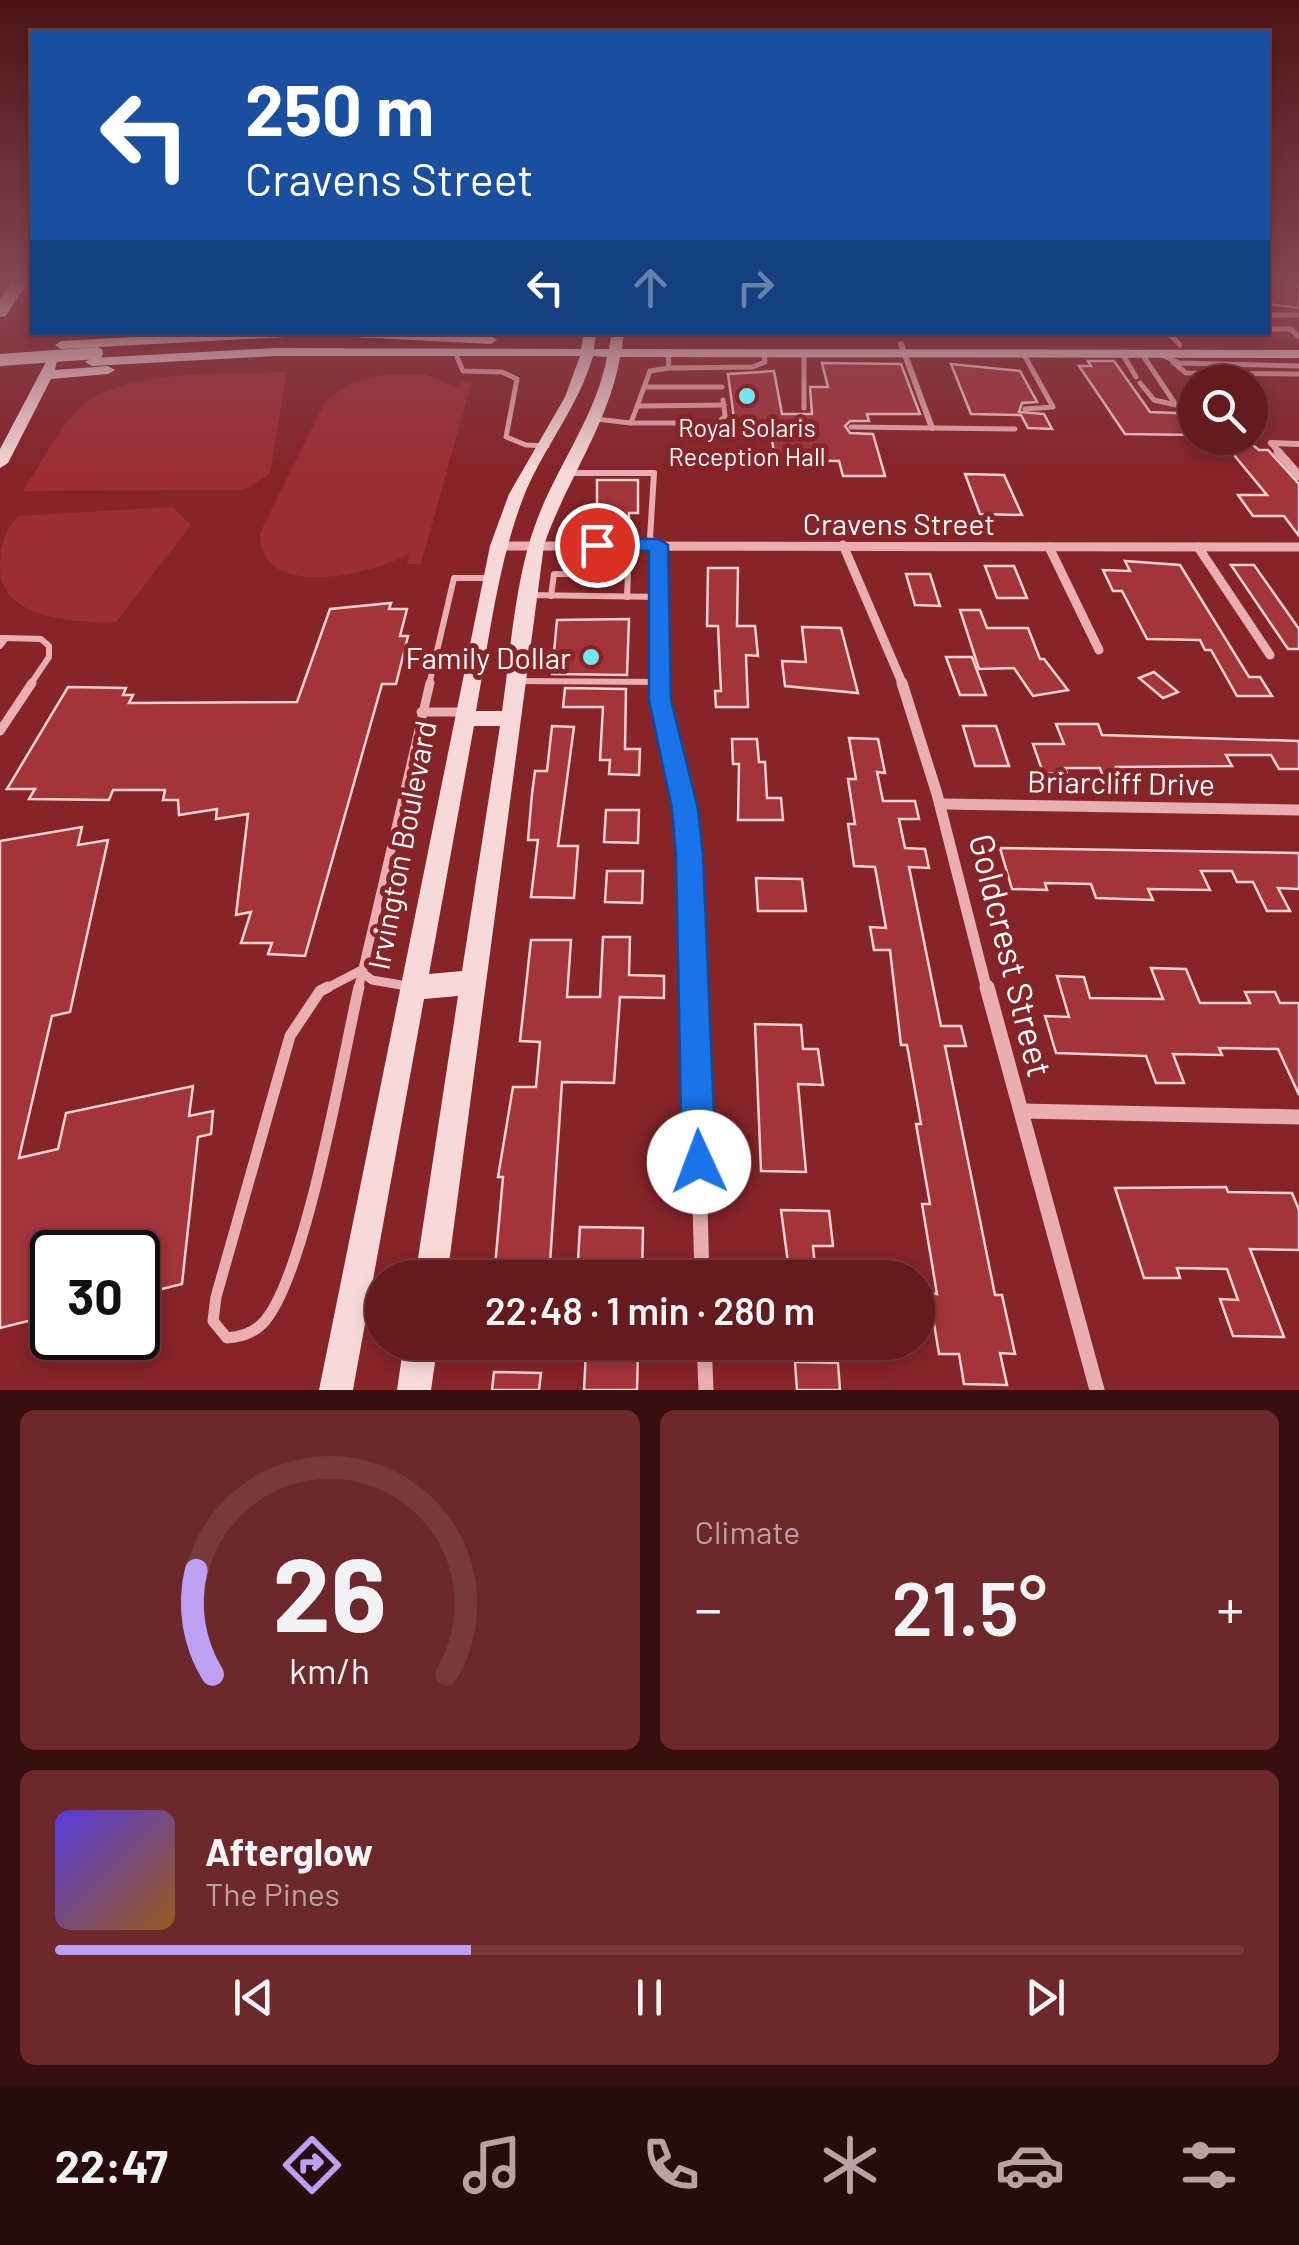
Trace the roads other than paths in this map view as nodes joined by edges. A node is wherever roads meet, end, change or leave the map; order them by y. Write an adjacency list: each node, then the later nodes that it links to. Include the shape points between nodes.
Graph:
1 (590, 342): 50 (main road, Irvington Boulevard, via 579,389)
2 (617, 342): 44 (main road)
3 (63, 343): 38 (main road)
4 (71, 343): 22 (main road)
5 (212, 343): 22 (main road)
6 (313, 343): 22 (main road)
7 (583, 343): 15 (main road)
8 (621, 343): 16 (main road)
9 (636, 343): 12 (main road)
10 (1180, 345): 11 (main road); 14 (main road)
11 (1299, 345)
12 (769, 349): 13 (main road); 16 (main road); 17 (main road); 34 (lane, via 761,365)
13 (903, 349): 14 (main road); 17 (main road); 18 (main road); 47 (street)
14 (1118, 349): 18 (main road); 19 (main road); 19 (lane, via 1154,400 1176,405)
15 (514, 352): 22 (main road); 23 (main road)
16 (668, 352): 33 (lane)
17 (804, 352): 42 (lane)
18 (1023, 353): 43 (lane, via 1054,407)
19 (1142, 354): 20 (main road)
20 (1160, 354): 24 (main road); 28 (lane)
21 (1299, 354): 26 (main road)
22 (93, 357): 23 (main road); 27 (main road, bridge); 35 (main road); 38 (main road)
23 (457, 357): 50 (lane, via 463,372 502,372 518,380 506,437)
24 (1197, 358): 25 (main road); 28 (lane); 29 (lane)
25 (1232, 358): 26 (main road); 30 (lane)
26 (1274, 359): 31 (lane)
27 (0, 360)
28 (1173, 362): 32 (lane)
29 (1203, 365)
30 (1238, 365)
31 (1299, 366)
32 (1178, 367)
33 (669, 368): 34 (lane); 39 (lane, via 650,371)
34 (720, 368): 40 (lane)
35 (0, 369)
36 (1268, 374): 37 (lane)
37 (1299, 374)
38 (45, 375): 51 (main road)
39 (646, 387): 40 (lane); 41 (lane)
40 (723, 396): 41 (lane); 45 (lane, via 725,416 718,422)
41 (639, 406): 45 (lane)
42 (804, 408)
43 (1025, 409)
44 (596, 419): 45 (lane); 52 (main road)
45 (631, 423)
46 (850, 427): 47 (lane)
47 (932, 428): 48 (lane)
48 (1014, 428)
49 (1299, 444): 53 (street, via 1271,443)
50 (546, 446): 54 (main road, via 560,458); 59 (main road, Irvington Boulevard, via 517,494)
51 (0, 463)
52 (577, 473): 54 (main road); 57 (lane, via 654,473 650,538)
53 (1299, 476)
54 (547, 509): 55 (main road)
55 (536, 545): 56 (street, Cravens Street); 59 (street, Cravens Street); 65 (main road)
56 (597, 545): 57 (street, Cravens Street); 63 (lane)
57 (658, 545): 58 (street, Cravens Street); 67 (street)
58 (843, 545): 60 (street, Cravens Street); 77 (street, Goldcrest Street, via 894,655)
59 (498, 546): 64 (main road, Irvington Boulevard)
60 (1050, 547): 61 (street, Cravens Street); 69 (street)
61 (1198, 547): 62 (street, Cravens Street); 70 (street)
62 (1299, 547)
63 (595, 574): 65 (lane, via 554,574); 66 (lane, via 628,574)
64 (492, 578): 73 (lane, via 454,578); 74 (main road, Irvington Boulevard)
65 (540, 596): 66 (lane); 71 (main road)
66 (627, 596): 67 (lane)
67 (661, 597): 72 (street)
68 (2, 640): 76 (lane, via 41,639 49,657)
69 (1099, 650)
70 (1270, 655)
71 (516, 680): 72 (lane); 75 (main road)
72 (659, 682): 85 (street, via 690,856)
73 (420, 712): 74 (lane); 79 (lane)
74 (465, 715): 75 (main road); 81 (main road, Irvington Boulevard)
75 (511, 718): 80 (main road)
76 (0, 731)
77 (943, 804): 78 (street, Briarcliff Drive); 82 (street, Goldcrest Street)
78 (1299, 810)
79 (360, 971): 79 (lane, via 320,991 290,1036 216,1297 214,1321 227,1338 246,1338 265,1324 294,1266); 81 (lane, via 372,980)
80 (476, 983): 81 (main road); 84 (main road)
81 (412, 987): 88 (main road, Irvington Boulevard)
82 (1022, 1111): 83 (street); 91 (street, Goldcrest Street)
83 (1299, 1117)
84 (434, 1260)
85 (701, 1260)
86 (418, 1360): 89 (main road)
87 (705, 1360): 90 (street)
88 (336, 1390)
89 (414, 1390)
90 (706, 1390)
91 (1097, 1390)

